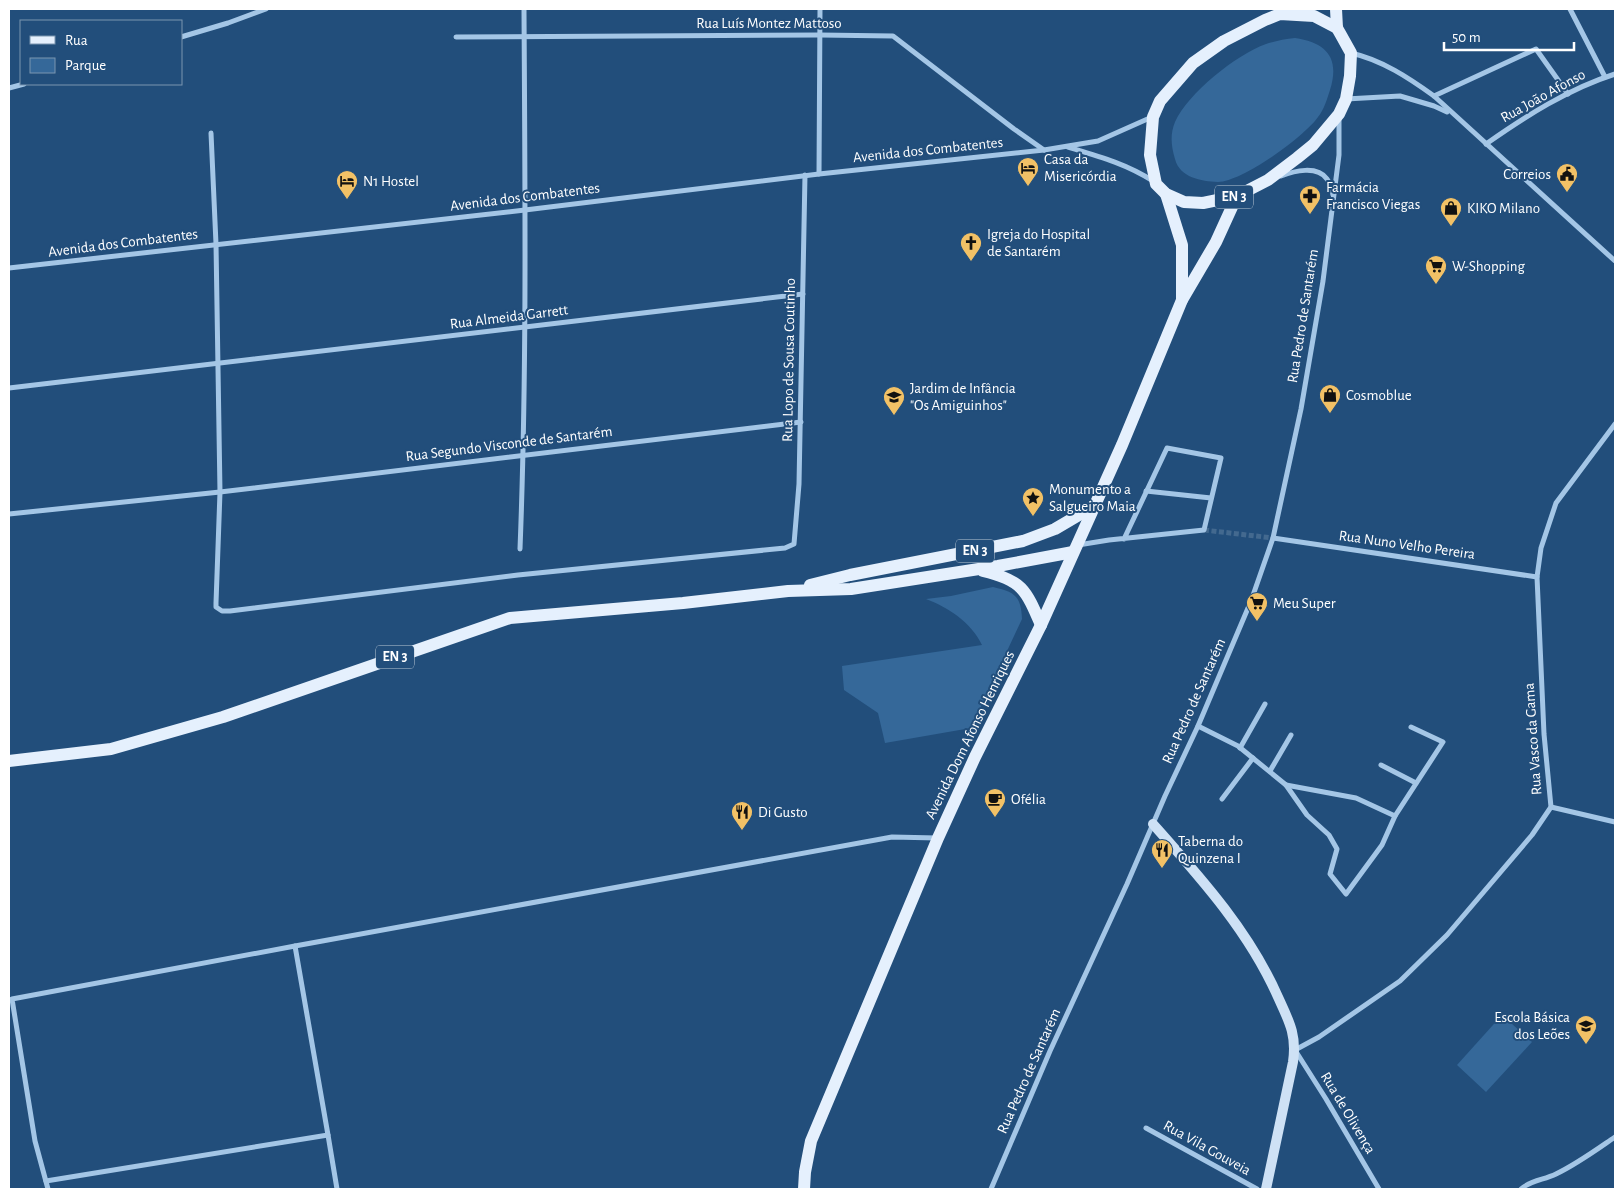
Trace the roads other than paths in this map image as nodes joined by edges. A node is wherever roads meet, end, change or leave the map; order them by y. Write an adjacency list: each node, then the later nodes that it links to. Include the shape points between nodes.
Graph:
1 (266, 9): 10 (street)
2 (524, 9): 9 (street)
3 (820, 9): 8 (street)
4 (1336, 9): 7 (main road)
5 (1570, 9): 14 (street)
6 (1268, 14): 7 (main road, via 1314,16); 20 (main road, via 1193,63 1160,101)
7 (1337, 28): 12 (main road)
8 (820, 35): 9 (street, Rua Luís Montez Mattoso); 24 (street, Rua Luís Montez Mattoso, via 893,36); 25 (street)
9 (524, 36): 11 (street, Rua Luís Montez Mattoso); 32 (street)
10 (182, 37)
11 (456, 37)
12 (1351, 53): 16 (street, via 1382,64); 17 (main road, EN 3)
13 (1615, 74): 14 (street, Rua João Afonso)
14 (1605, 78): 15 (street, Rua João Afonso)
15 (1568, 94): 16 (street, via 1536,49); 22 (street, Rua João Afonso, via 1520,120)
16 (1434, 96): 19 (street)
17 (1346, 99): 18 (main road, EN 3); 19 (street, via 1400,96)
18 (1339, 114): 27 (main road, EN 3, via 1313,145); 31 (street, Rua Pedro de Santarém)
19 (1452, 114): 22 (street)
20 (1153, 117): 23 (street, Avenida dos Combatentes, via 1098,141); 28 (main road, via 1150,155)
21 (211, 133): 33 (street)
22 (1486, 144): 34 (street)
23 (1065, 146): 24 (street, Avenida dos Combatentes); 28 (street, via 1105,157)
24 (1044, 150): 25 (street, Avenida dos Combatentes)
25 (819, 174): 26 (street, Avenida dos Combatentes)
26 (805, 176): 32 (street, Avenida dos Combatentes); 36 (street, Rua Lopo de Sousa Coutinho)
27 (1268, 180): 30 (main road, EN 3); 31 (street, via 1296,170 1311,171 1327,178)
28 (1156, 184): 29 (main road, EN 3)
29 (1166, 194): 30 (main road, EN 3, via 1184,202 1203,203); 37 (main road, Avenida Dom Afonso Henriques / EN 3, via 1182,245)
30 (1237, 196): 37 (main road, Avenida Dom Afonso Henriques / EN 3, via 1216,242)
31 (1334, 196): 49 (street, Rua Pedro de Santarém, via 1301,409)
32 (525, 210): 33 (street, Avenida dos Combatentes); 38 (street)
33 (216, 244): 35 (street, Avenida dos Combatentes); 39 (street)
34 (1615, 262)
35 (9, 268)
36 (803, 294): 38 (street, Rua Almeida Garrett); 41 (street, Rua Lopo de Sousa Coutinho)
37 (1182, 300): 47 (main road, Avenida Dom Afonso Henriques / EN 3)
38 (524, 328): 39 (street, Rua Almeida Garrett); 43 (street)
39 (218, 362): 40 (street, Rua Almeida Garrett); 45 (street)
40 (9, 388)
41 (801, 422): 43 (street, Rua Segundo Visconde de Santarém); 45 (street, Rua Lopo de Sousa Coutinho, via 794,544 785,548 518,575 230,611 218,608 216,603)
42 (1615, 424): 54 (street, Rua Vasco da Gama, via 1556,503 1541,548)
43 (524, 455): 45 (street, Rua Segundo Visconde de Santarém); 52 (street)
44 (1146, 491): 46 (street); 46 (street, via 1167,448 1221,458); 50 (street)
45 (220, 492): 48 (street, Rua Segundo Visconde de Santarém)
46 (1211, 498): 50 (street, via 1204,530)
47 (1094, 506): 51 (main road, Avenida Dom Afonso Henriques / EN 3); 55 (main road, EN 3, via 1055,529 1023,541 850,575)
48 (9, 514)
49 (1273, 538): 54 (street, Rua Nuno Velho Pereira); 58 (street, Rua Pedro de Santarém, via 1251,601)
50 (1124, 539): 51 (street)
51 (1075, 549): 53 (main road, EN 3); 56 (main road, Avenida Dom Afonso Henriques)
52 (520, 550)
53 (975, 569): 55 (main road, EN 3, via 851,589); 56 (main road, via 1010,579 1019,585)
54 (1537, 576): 69 (street, Rua Vasco da Gama, via 1544,734)
55 (788, 591): 63 (main road, EN 3, via 683,604 510,618 223,717 111,749)
56 (1041, 625): 73 (main road, Avenida Dom Afonso Henriques)
57 (1265, 704): 61 (street)
58 (1198, 726): 61 (street); 72 (street, Rua Pedro de Santarém)
59 (1411, 726): 66 (street, via 1443,742)
60 (1291, 735): 65 (street)
61 (1240, 748): 62 (street)
62 (1253, 758): 65 (street); 68 (street)
63 (9, 761)
64 (1381, 766): 66 (street)
65 (1270, 772): 67 (street)
66 (1416, 783): 70 (street)
67 (1286, 784): 70 (street, via 1356,798); 70 (street, via 1307,815 1329,835 1337,849 1330,874 1346,894 1382,844)
68 (1222, 799)
69 (1551, 808): 71 (street); 75 (street, Rua Vasco da Gama, via 1454,928 1400,981)
70 (1395, 816)
71 (1615, 822)
72 (1153, 824): 75 (street, via 1223,906 1255,952 1287,1015); 83 (street, Rua Pedro de Santarém)
73 (938, 838): 74 (street, via 892,838); 82 (main road, Avenida Dom Afonso Henriques, via 811,1142)
74 (295, 946): 77 (street); 79 (street, via 12,999 35,1141)
75 (1295, 1050): 85 (street); 86 (street, Rua de Olivença)
76 (1146, 1128): 84 (street, Rua Vila Gouveia)
77 (328, 1135): 79 (street); 81 (street)
78 (1615, 1137): 87 (street, via 1555,1175)
79 (46, 1181): 80 (street)
80 (48, 1189)
81 (337, 1189)
82 (804, 1189)
83 (991, 1189)
84 (1257, 1189)
85 (1266, 1189)
86 (1379, 1189)
87 (1521, 1189)

